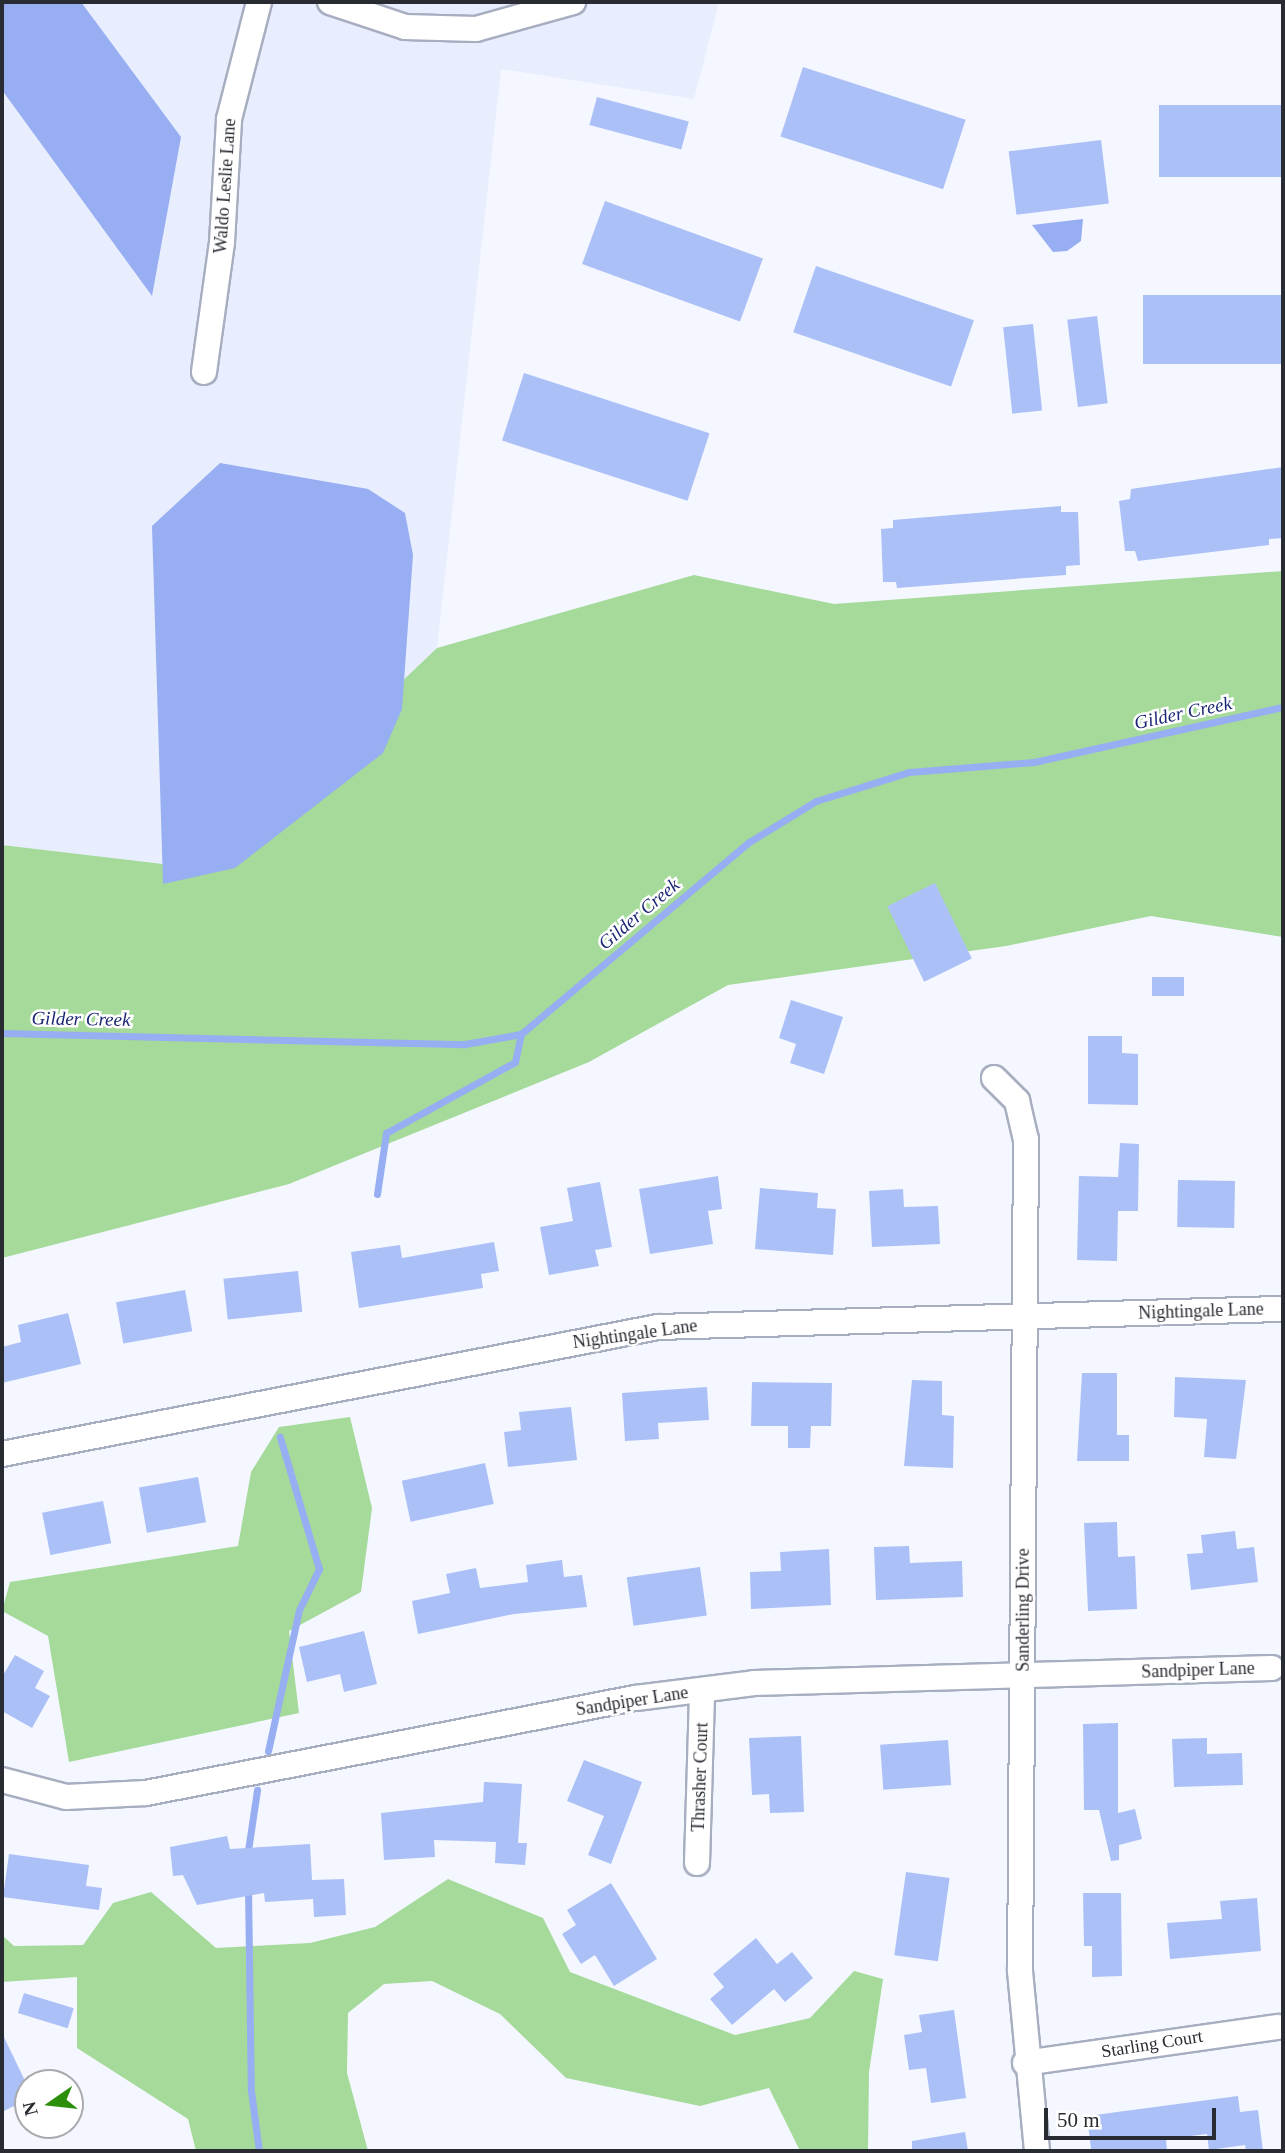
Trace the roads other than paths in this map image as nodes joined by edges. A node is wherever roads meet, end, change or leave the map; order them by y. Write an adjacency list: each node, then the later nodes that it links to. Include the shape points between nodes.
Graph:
1 (259, 2): 4 (street, Waldo Leslie Lane, via 229,120 222,242)
2 (330, 2): 3 (street, via 405,27 476,29)
3 (573, 2)
4 (204, 372)
5 (994, 1078): 7 (street, Sanderling Drive, via 1017,1101 1026,1139)
6 (1279, 1309): 7 (street, Nightingale Lane)
7 (1026, 1318): 8 (street, Nightingale Lane, via 658,1327); 10 (street, Sanderling Drive)
8 (2, 1454)
9 (1272, 1668): 10 (street, Sandpiper Lane)
10 (1023, 1678): 11 (street, Sandpiper Lane, via 794,1681); 15 (street, Sanderling Drive, via 1020,1971)
11 (702, 1690): 12 (street, Sandpiper Lane, via 146,1793 66,1797); 13 (street, Thrasher Court)
12 (2, 1780)
13 (697, 1863)
14 (1278, 2026): 15 (street, Starling Court)
15 (1026, 2063): 16 (street, Sanderling Drive)
16 (1037, 2151)

